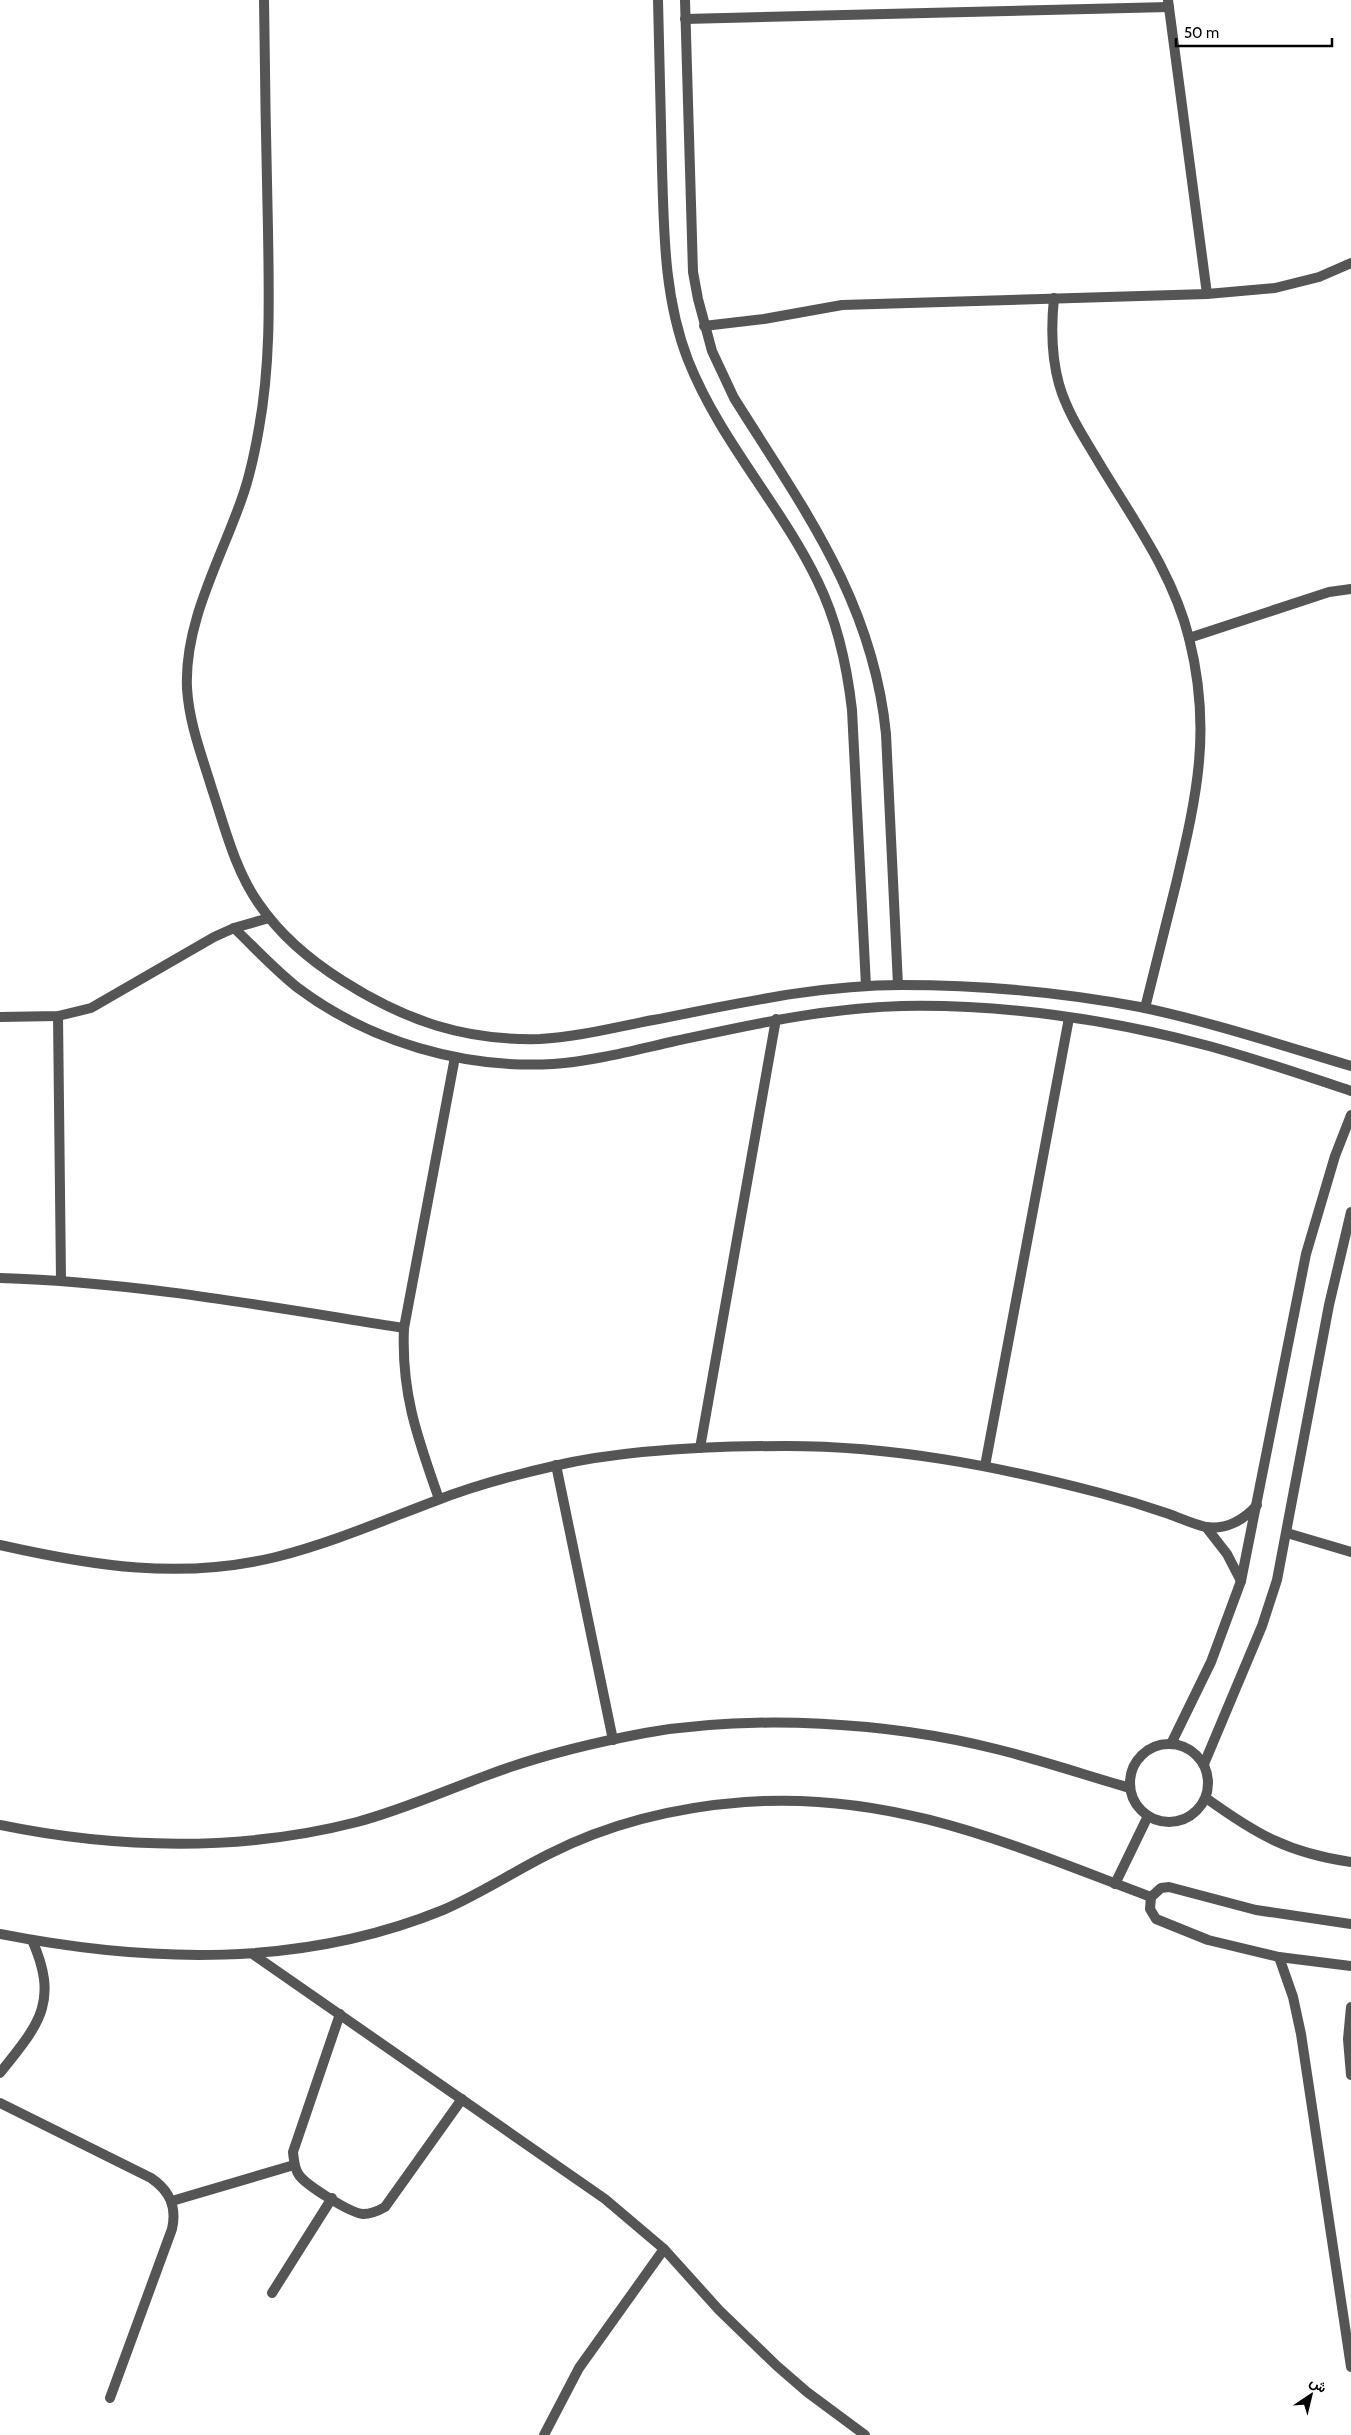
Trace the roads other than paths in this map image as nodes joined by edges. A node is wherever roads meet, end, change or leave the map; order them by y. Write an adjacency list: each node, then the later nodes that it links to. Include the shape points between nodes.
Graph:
1 (264, 0): 12 (street, via 270,318 264,397 244,494 192,638 187,683 194,728 230,846 246,884)
2 (658, 0): 15 (street, via 664,242 671,302 678,331 715,416 805,558 838,632 852,710)
3 (685, 0): 5 (street)
4 (1168, 3): 5 (street); 7 (street)
5 (685, 19): 9 (street, via 690,244)
6 (1351, 263): 7 (street, via 1319,277 1275,288)
7 (1207, 294): 8 (street)
8 (1054, 298): 9 (street, via 842,304 764,319); 11 (street, via 1054,363 1065,402 1165,572)
9 (704, 326): 14 (street, via 734,398 841,574 858,612 874,662 886,734)
10 (1351, 589): 11 (street, via 1329,592)
11 (1189, 638): 16 (street, via 1200,706 1199,773 1194,806)
12 (269, 918): 13 (street); 15 (street, via 324,969 380,1004 444,1028 511,1039 578,1035 779,995)
13 (234, 928): 17 (street, via 97,1005); 21 (street, via 299,988 332,1009 402,1043)
14 (898, 985): 15 (street); 16 (street, via 986,987)
15 (866, 986)
16 (1145, 1008): 22 (street)
17 (58, 1016): 18 (street); 27 (street)
18 (0, 1017)
19 (1069, 1018): 20 (street, via 986,1009 904,1006); 23 (street, via 1205,1045); 31 (street)
20 (776, 1019): 21 (street, via 585,1060 552,1064 491,1064); 29 (street)
21 (455, 1058): 28 (street)
22 (1351, 1066)
23 (1351, 1091)
24 (1351, 1115): 33 (street, via 1334,1156 1306,1254)
25 (1351, 1212): 35 (street, via 1328,1306)
26 (0, 1278): 27 (street)
27 (61, 1280): 28 (street, via 196,1296)
28 (404, 1328): 32 (street, via 407,1397)
29 (700, 1448): 30 (street, via 647,1452); 31 (street, via 847,1448)
30 (556, 1466): 32 (street); 39 (street)
31 (985, 1466): 34 (street, via 1106,1494)
32 (439, 1499): 36 (street, via 306,1549 273,1558 205,1568 170,1570 102,1566)
33 (1257, 1505): 34 (street, via 1232,1524); 38 (street)
34 (1206, 1527): 38 (street, via 1227,1554)
35 (1287, 1533): 37 (street); 41 (street, via 1277,1580 1262,1626)
36 (0, 1545)
37 (1351, 1552)
38 (1241, 1582): 40 (street, via 1211,1662)
39 (613, 1740): 42 (street, via 702,1726 756,1723 866,1728 996,1749); 45 (street, via 531,1761 355,1822 261,1838 134,1842 82,1838)
40 (1172, 1744): 41 (street, via 1190,1750); 42 (street, via 1149,1749 1140,1756 1134,1766)
41 (1204, 1764): 43 (street, via 1208,1775)
42 (1130, 1788): 44 (street, via 1139,1809)
43 (1206, 1798): 44 (street, via 1192,1816 1181,1821 1158,1821); 46 (street, via 1270,1840 1315,1855)
44 (1148, 1816): 47 (street)
45 (0, 1825)
46 (1351, 1862)
47 (1115, 1884): 48 (street); 52 (street, via 985,1836 907,1813 826,1802 745,1802 664,1814 586,1837 445,1909 389,1929 332,1944)
48 (1150, 1897): 49 (street, via 1169,1887 1256,1910); 53 (street, via 1150,1909 1156,1919 1208,1940)
49 (1351, 1924)
50 (0, 1934): 51 (street)
51 (32, 1940): 52 (street, via 174,1955); 57 (street, via 44,1972 42,2007 28,2040)
52 (254, 1955): 56 (street)
53 (1279, 1957): 54 (street); 66 (street, via 1300,2025)
54 (1351, 1966)
55 (1351, 2006): 58 (street, via 1348,2039)
56 (340, 2014): 59 (street); 61 (street, via 293,2152)
57 (0, 2072)
58 (1351, 2075)
59 (462, 2100): 62 (street, via 385,2207 374,2213 361,2214); 64 (street, via 605,2199)
60 (0, 2103): 63 (street, via 151,2178)
61 (294, 2164): 62 (street, via 299,2176); 63 (street)
62 (332, 2198): 65 (street)
63 (172, 2201): 67 (street, via 172,2229)
64 (664, 2249): 68 (street, via 580,2368); 69 (street, via 759,2350 807,2392)
65 (272, 2293)
66 (1351, 2367)
67 (110, 2398)
68 (544, 2435)
69 (865, 2435)

